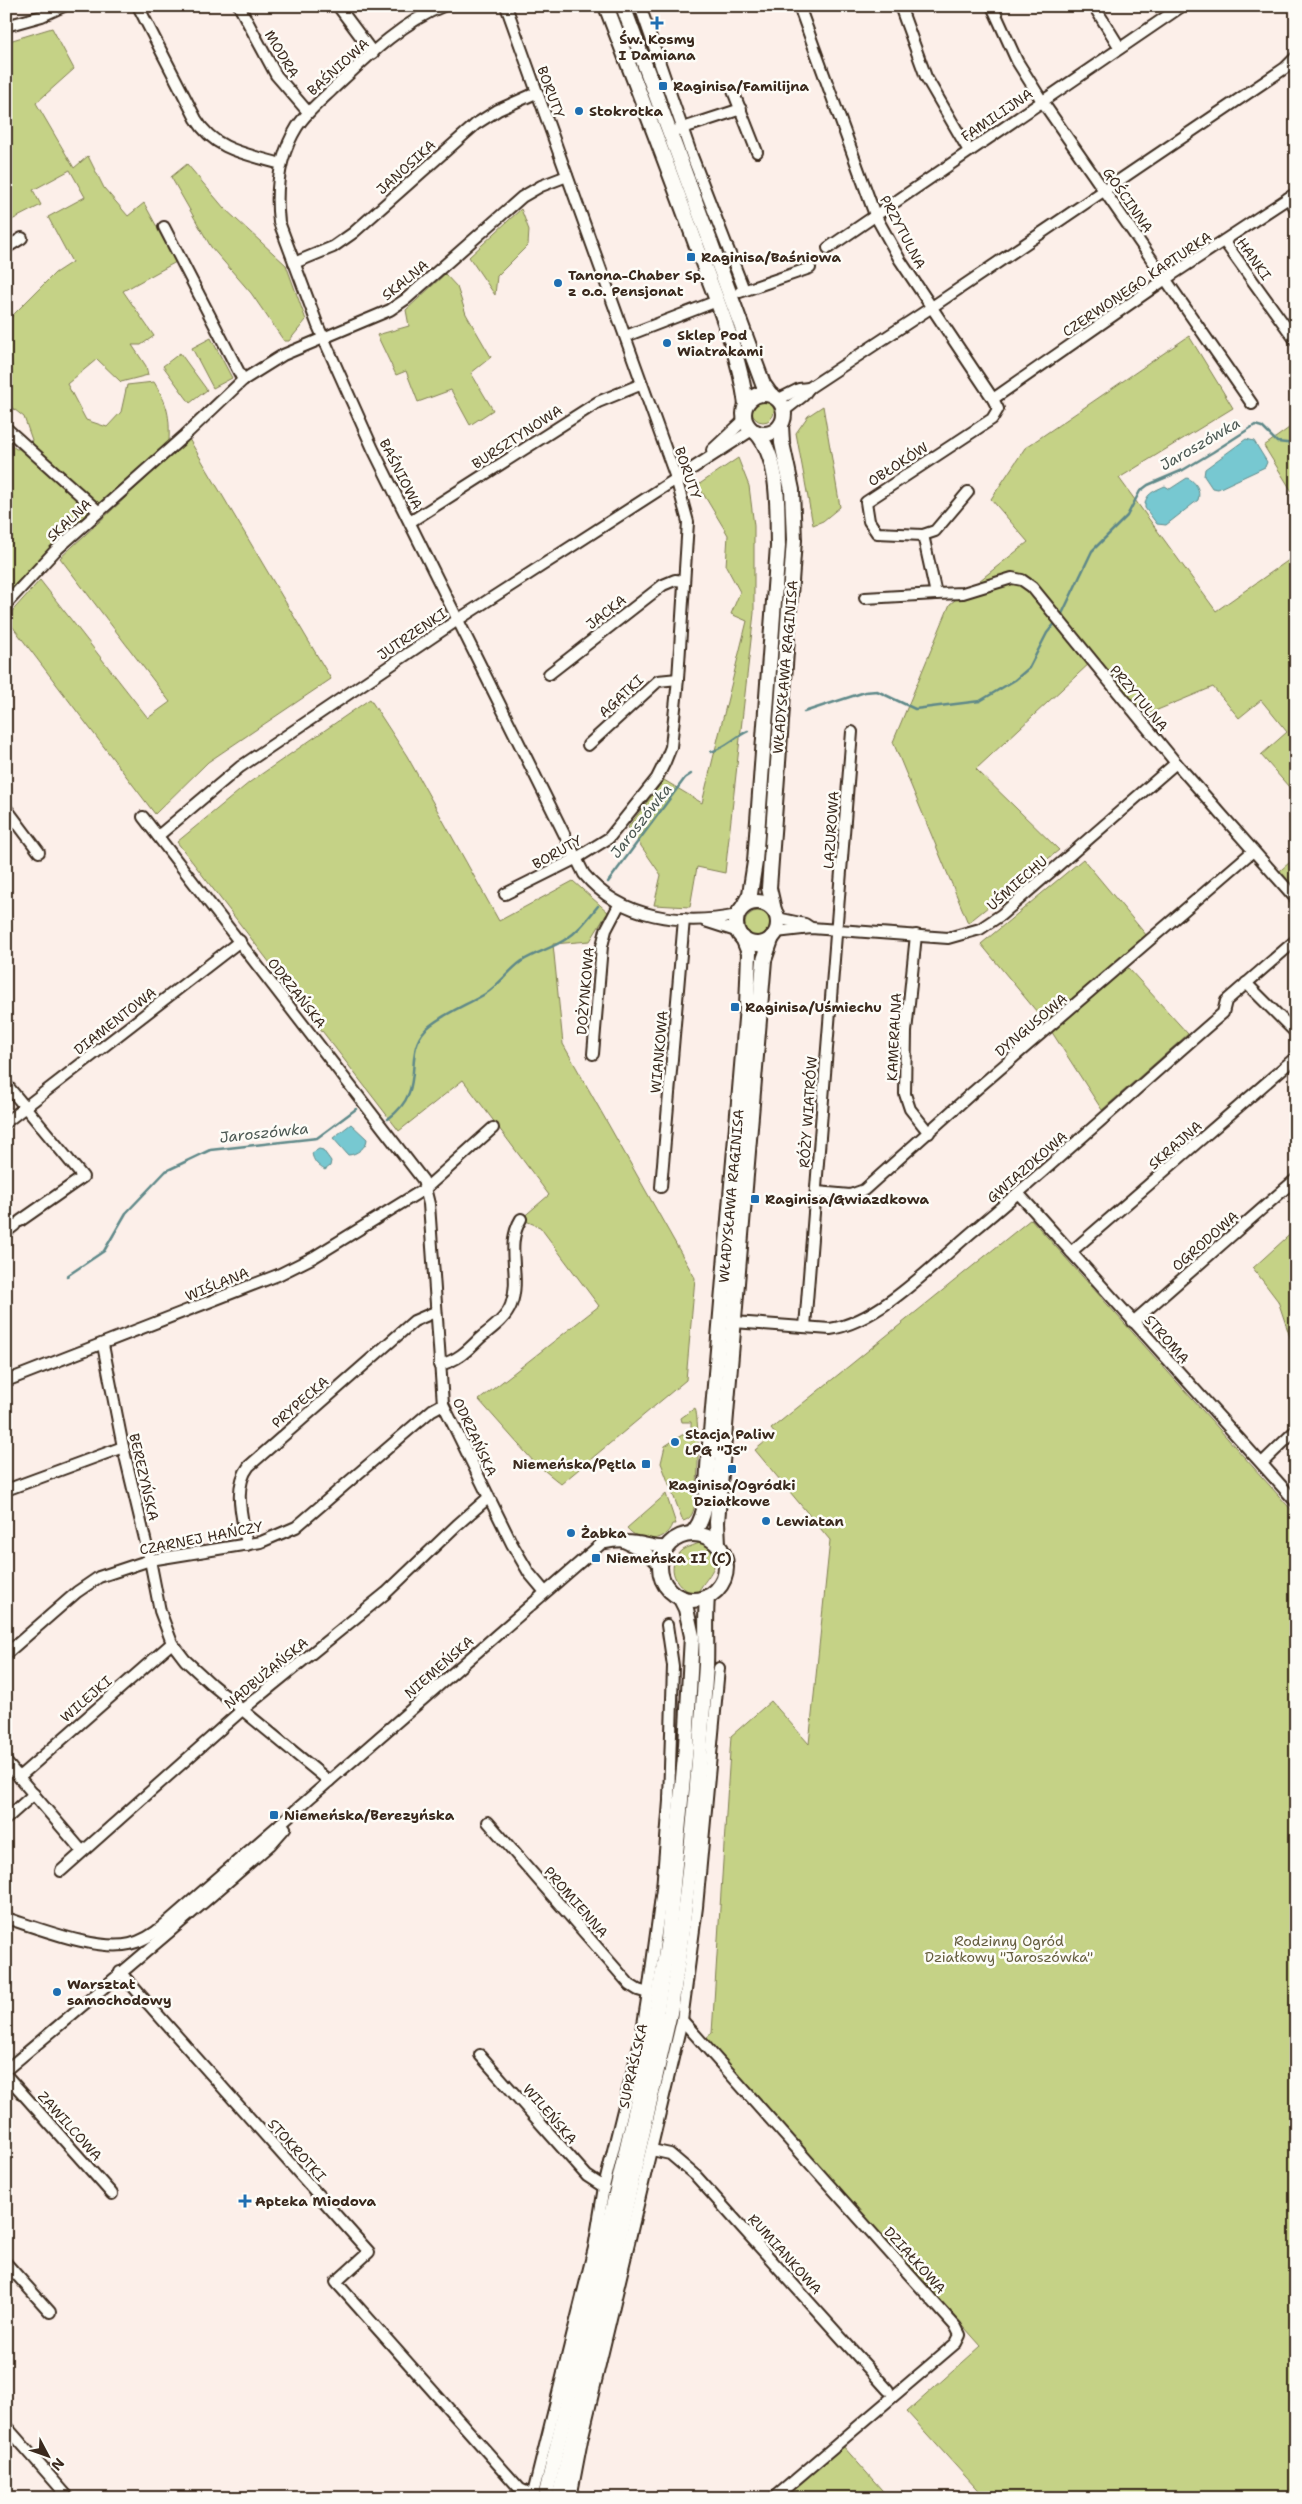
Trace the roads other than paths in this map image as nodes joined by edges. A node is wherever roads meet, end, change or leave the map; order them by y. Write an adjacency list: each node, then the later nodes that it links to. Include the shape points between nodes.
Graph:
1 (64, 6): 17 (street)
2 (138, 6): 30 (street, via 196,119 208,136 228,148)
3 (239, 6): 25 (street, MODRA, via 276,75)
4 (338, 6): 19 (street)
5 (443, 6): 19 (street, BAŚNIOWA, via 402,29)
6 (506, 6): 22 (street, BORUTY)
7 (606, 6): 16 (main road)
8 (622, 6): 15 (main road)
9 (640, 6): 26 (street)
10 (799, 6): 35 (street, PRZYTULNA)
11 (900, 6): 28 (street, via 926,77)
12 (992, 6): 23 (street, GOŚCINNA, via 1017,61)
13 (1094, 6): 18 (street)
14 (1182, 6): 18 (street, FAMILIJNA)
15 (628, 20): 16 (main road, via 617,18); 27 (main road)
16 (613, 24): 45 (main road)
17 (6, 26)
18 (1120, 48): 23 (street, FAMILIJNA)
19 (373, 53): 25 (street, BAŚNIOWA)
20 (1296, 57): 32 (street)
21 (733, 91): 24 (street)
22 (536, 93): 31 (street, BORUTY); 41 (street, JANOSIKA, via 476,124 353,233 333,247)
23 (1042, 101): 28 (street, FAMILIJNA); 32 (street, GOŚCINNA)
24 (740, 109): 26 (street); 29 (street)
25 (308, 112): 30 (street, BAŚNIOWA)
26 (682, 128): 27 (street); 44 (street)
27 (669, 133): 45 (main road)
28 (969, 151): 35 (street, FAMILIJNA)
29 (757, 152)
30 (281, 164): 41 (street, BAŚNIOWA, via 277,206 279,222)
31 (567, 176): 47 (street, BORUTY); 48 (street, SKALNA, via 522,197 398,305)
32 (1104, 190): 43 (street, GOŚCINNA); 46 (street)
33 (1292, 195): 34 (street); 38 (street, CZERWONEGO KAPTURKA)
34 (1296, 209)
35 (875, 216): 40 (street, FAMILIJNA); 46 (street, PRZYTULNA)
36 (164, 227): 50 (street)
37 (22, 238): 39 (street)
38 (1224, 241): 43 (street, CZERWONEGO KAPTURKA); 49 (street, HANKI)
39 (6, 248)
40 (828, 248)
41 (294, 263): 48 (street, BAŚNIOWA)
42 (810, 268): 44 (street)
43 (1167, 278): 52 (street, CZERWONEGO KAPTURKA); 54 (street, GOŚCINNA)
44 (744, 290): 45 (street)
45 (724, 301): 47 (street); 53 (main road, via 763,384); 55 (main road, via 743,378)
46 (932, 307): 52 (street, PRZYTULNA); 53 (street, via 809,388 803,396)
47 (626, 336): 51 (street, BORUTY)
48 (324, 338): 50 (street, SKALNA, via 283,355); 63 (street, BAŚNIOWA, via 373,449)
49 (1296, 341)
50 (243, 380): 62 (street, SKALNA, via 176,444)
51 (642, 384): 60 (street, BORUTY); 63 (street, BURSZTYNOWA, via 598,402)
52 (993, 399): 64 (street, OBŁOKÓW, via 998,409 992,419 866,502 869,521 877,533)
53 (778, 401): 55 (main road, via 756,395); 56 (main road)
54 (1252, 404)
55 (745, 411): 58 (main road); 59 (street, JUTRZENKI, via 733,431)
56 (781, 425): 58 (main road, via 768,434); 85 (main road, WŁADYSŁAWA RAGINISA, via 792,490 794,540 769,888)
57 (6, 428): 62 (street)
58 (754, 431): 59 (street, JUTRZENKI); 84 (main road, WŁADYSŁAWA RAGINISA, via 767,448 772,468 778,546 755,862 750,894)
59 (692, 468): 60 (street, JUTRZENKI)
60 (676, 478): 65 (street, BORUTY, via 688,522); 69 (street, JUTRZENKI)
61 (968, 492): 64 (street, via 935,531)
62 (98, 511): 68 (street, SKALNA)
63 (410, 522): 69 (street, BAŚNIOWA)
64 (923, 535): 66 (street)
65 (684, 581): 70 (street, JACKA, via 675,580 663,585); 71 (street, BORUTY)
66 (936, 594): 67 (street); 74 (street, PRZYTULNA, via 963,593 1012,578 1027,584)
67 (865, 598)
68 (6, 604)
69 (459, 620): 77 (street, JUTRZENKI, via 240,767); 80 (street, BAŚNIOWA)
70 (549, 674)
71 (678, 679): 73 (street, AGATKI, via 658,681); 80 (street, BORUTY, via 671,746 657,778 609,838)
72 (852, 732): 89 (street, LAZUROWA)
73 (588, 744)
74 (1176, 763): 78 (street, PRZYTULNA); 92 (street, UŚMIECHU, via 992,923 948,938)
75 (6, 808): 79 (street)
76 (143, 817): 77 (street, ODRZAŃSKA)
77 (158, 836): 94 (street, ODRZAŃSKA)
78 (1254, 851): 82 (street, PRZYTULNA); 103 (street, DYNGUSOWA)
79 (39, 852)
80 (575, 859): 81 (street, BORUTY); 83 (street, BAŚNIOWA, via 594,886)
81 (505, 894)
82 (1296, 899)
83 (619, 904): 86 (street, BAŚNIOWA, via 646,914); 97 (street, DOŻYNKOWA, via 602,946)
84 (741, 911): 85 (main road, via 757,902 766,904); 87 (street, BAŚNIOWA); 91 (main road)
85 (776, 914): 88 (street, UŚMIECHU); 90 (main road)
86 (684, 919): 87 (street, BAŚNIOWA); 105 (street, WIANKOWA)
87 (701, 920): 91 (street, BAŚNIOWA)
88 (811, 928): 89 (street, UŚMIECHU); 90 (street, UŚMIECHU)
89 (838, 930): 92 (street, UŚMIECHU); 107 (street, RÓŻY WIATRÓW)
90 (774, 934): 91 (main road, via 765,942 756,943); 113 (main road, WŁADYSŁAWA RAGINISA, via 764,960)
91 (741, 935): 126 (main road, WŁADYSŁAWA RAGINISA, via 749,953 747,1007 709,1456 702,1518)
92 (916, 935): 103 (street, KAMERALNA, via 906,1032 905,1094 910,1109)
93 (1296, 940): 95 (street, GWIAZDKOWA)
94 (240, 941): 100 (street, DIAMENTOWA); 106 (street, ODRZAŃSKA, via 417,1171)
95 (1246, 983): 96 (street); 108 (street, GWIAZDKOWA, via 1226,1001 1223,1013)
96 (1296, 1033)
97 (593, 1054)
98 (1296, 1057): 111 (street, SKRAJNA)
99 (6, 1084): 100 (street)
100 (25, 1106): 101 (street, DIAMENTOWA); 110 (street, via 83,1177)
101 (6, 1122)
102 (493, 1128): 106 (street)
103 (929, 1133): 107 (street, DYNGUSOWA, via 864,1190 850,1195)
104 (1296, 1180): 114 (street, OGRODOWA)
105 (661, 1186)
106 (426, 1188): 112 (street, ODRZAŃSKA); 116 (street, WIŚLANA, via 314,1257 278,1275)
107 (817, 1192): 115 (street, RÓŻY WIATRÓW)
108 (1018, 1193): 111 (street, STROMA); 115 (street, GWIAZDKOWA, via 875,1312 844,1327)
109 (521, 1219): 117 (street, via 513,1234 514,1293 510,1306 503,1317 458,1359)
110 (14, 1226)
111 (1071, 1252): 114 (street, STROMA)
112 (435, 1312): 117 (street, ODRZAŃSKA); 128 (street, PRYPECKA, via 414,1321 249,1466 241,1479 240,1490)
113 (734, 1322): 115 (street, GWIAZDKOWA); 129 (main road, WŁADYSŁAWA RAGINISA, via 716,1522)
114 (1133, 1322): 122 (street, STROMA)
115 (805, 1327)
116 (103, 1345): 118 (street, WIŚLANA); 121 (street, BEREZYŃSKA)
117 (440, 1365): 119 (street, ODRZAŃSKA)
118 (6, 1380)
119 (443, 1404): 124 (street, ODRZAŃSKA); 128 (street, CZARNEJ HAŃCZY, via 296,1527 277,1537)
120 (1296, 1430): 122 (street)
121 (122, 1447): 123 (street); 131 (street, BEREZYŃSKA)
122 (1262, 1463): 125 (street, STROMA)
123 (6, 1490)
124 (488, 1498): 133 (street, ODRZAŃSKA, via 523,1563); 140 (street, NADBUŻAŃSKA, via 386,1593)
125 (1296, 1502)
126 (690, 1534): 129 (main road, via 705,1536); 130 (main road, via 679,1537)
127 (620, 1541): 130 (street, NIEMEŃSKA); 132 (street, via 647,1554); 133 (street, NIEMEŃSKA, via 601,1544)
128 (247, 1544): 131 (street, CZARNEJ HAŃCZY)
129 (718, 1545): 135 (main road, via 726,1559 726,1569 720,1586)
130 (668, 1546): 132 (main road)
131 (150, 1560): 137 (street, BEREZYŃSKA, via 160,1611); 138 (street, CZARNEJ HAŃCZY, via 99,1577)
132 (660, 1566): 134 (main road, via 666,1585)
133 (545, 1592): 143 (street, NIEMEŃSKA)
134 (680, 1597): 135 (main road, via 690,1600); 165 (main road, via 690,1623 686,1746 668,1939 656,2016)
135 (707, 1597): 167 (main road, via 706,1663 692,1846 672,2004)
136 (668, 1625): 152 (street, SUPRAŚLSKA, via 673,1666 669,1801 662,1889)
137 (172, 1643): 140 (street, BEREZYŃSKA, via 185,1660); 142 (street, WILEJKI)
138 (6, 1654)
139 (719, 1668): 153 (street, via 697,1907)
140 (242, 1710): 143 (street, BEREZYŃSKA); 148 (street, NADBUŻAŃSKA)
141 (6, 1762): 142 (street)
142 (19, 1776): 144 (street)
143 (329, 1781): 146 (street, NIEMEŃSKA)
144 (34, 1794): 145 (street); 148 (street)
145 (6, 1819)
146 (280, 1822): 150 (street, NIEMEŃSKA, via 164,1926 136,1942 103,1946); 151 (street, via 285,1828 271,1844 162,1940)
147 (488, 1822): 152 (street, PROMIENNA, via 630,1985)
148 (82, 1852): 149 (street, NADBUŻAŃSKA)
149 (61, 1871)
150 (6, 1918)
151 (120, 1972): 155 (street); 165 (street, STOKROTKI, via 369,2252 336,2282 520,2489)
152 (648, 1992): 159 (street, SUPRAŚLSKA, via 641,2036)
153 (682, 2020): 158 (street); 169 (street, DZIAŁKOWA, via 960,2335 956,2343)
154 (480, 2055): 159 (street, WILEŃSKA, via 587,2176)
155 (11, 2061): 156 (street)
156 (6, 2070)
157 (6, 2075): 160 (street, ZAWILCOWA)
158 (652, 2150): 163 (street, RUMIANKOWA, via 670,2154 696,2176); 168 (street)
159 (604, 2187): 165 (street, SUPRAŚLSKA, via 590,2266)
160 (112, 2194)
161 (6, 2263): 162 (street)
162 (50, 2312)
163 (888, 2390)
164 (6, 2426): 166 (street)
165 (537, 2497)
166 (69, 2498)
167 (559, 2498)
168 (571, 2498)
169 (774, 2498)

